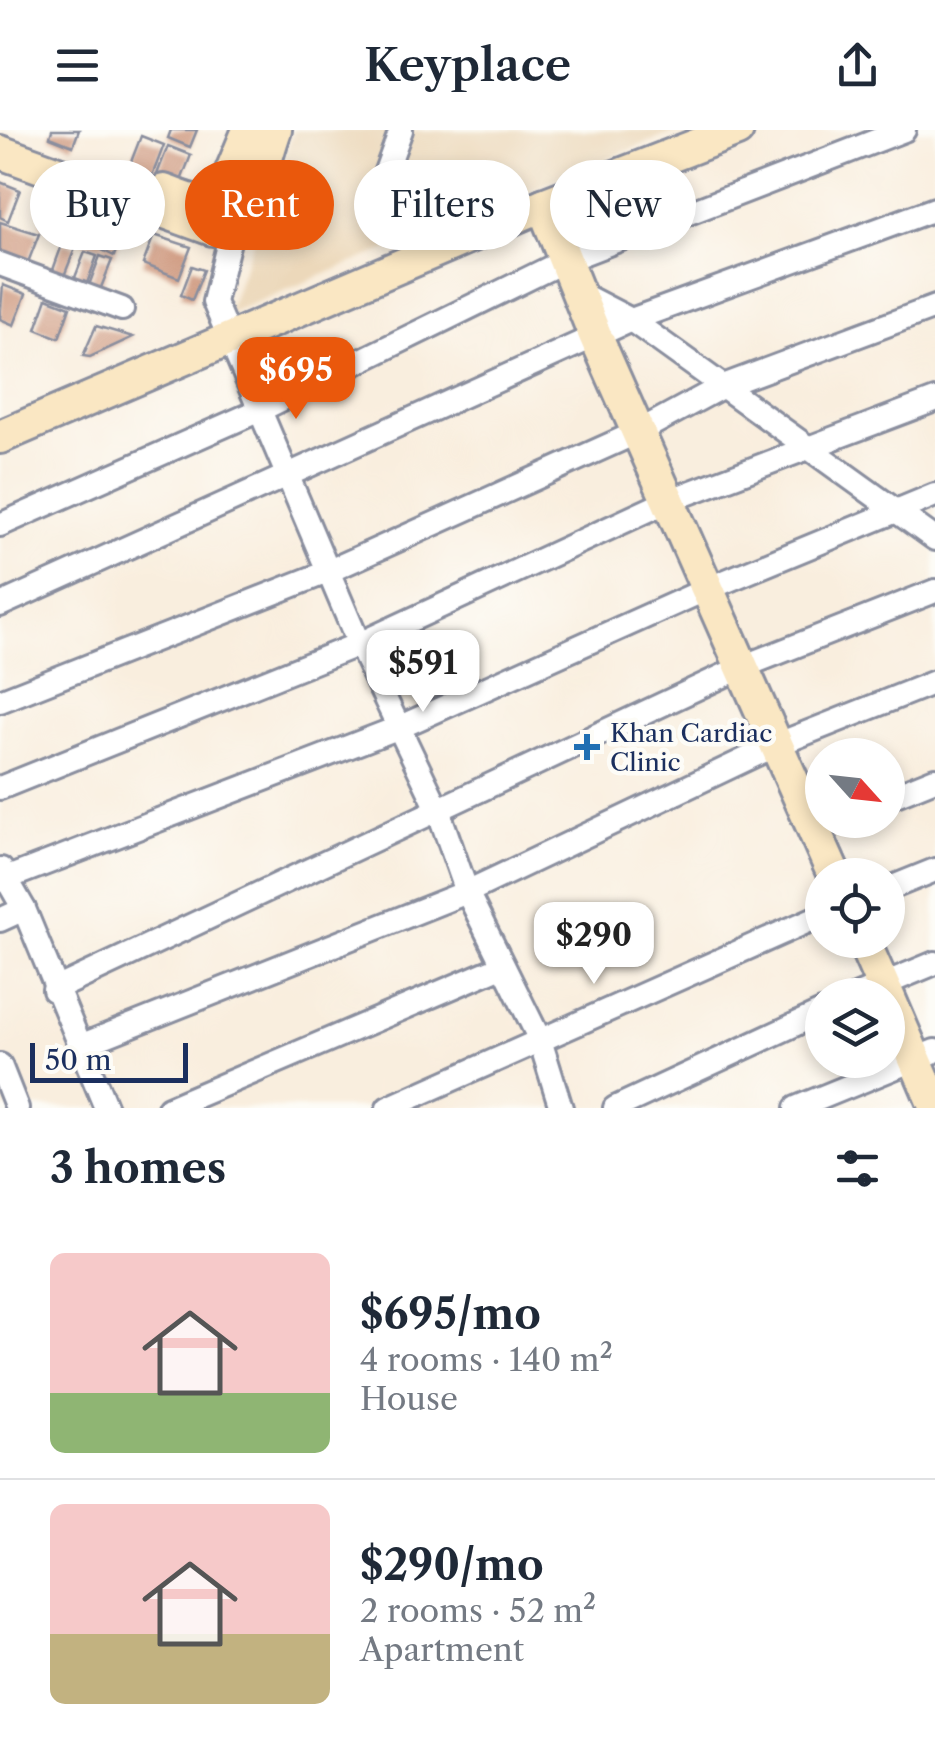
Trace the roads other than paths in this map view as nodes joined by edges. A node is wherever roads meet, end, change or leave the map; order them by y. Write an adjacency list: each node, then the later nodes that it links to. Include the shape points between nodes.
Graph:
1 (0, 130): 11 (street)
2 (249, 130): 8 (street)
3 (275, 130): 9 (street)
4 (402, 130): 10 (street)
5 (737, 130): 12 (street)
6 (904, 130): 16 (street)
7 (0, 152): 13 (street)
8 (237, 160)
9 (264, 160)
10 (391, 160)
11 (185, 198)
12 (543, 205): 16 (street); 23 (street)
13 (185, 208)
14 (935, 209): 21 (street)
15 (217, 250): 23 (street, via 214,302)
16 (564, 261): 18 (street); 26 (street)
17 (0, 264): 20 (street)
18 (577, 292): 21 (street); 22 (street)
19 (935, 306): 24 (street)
20 (122, 310)
21 (632, 320): 22 (street); 24 (street)
22 (596, 335): 27 (street); 30 (street)
23 (230, 342): 26 (street); 28 (street)
24 (723, 386): 27 (street); 29 (street)
25 (935, 400): 29 (street)
26 (260, 410): 30 (street); 34 (street)
27 (638, 432): 32 (street); 36 (street)
28 (0, 437)
29 (810, 449): 32 (street); 33 (street)
30 (286, 472): 36 (street); 39 (street)
31 (935, 496): 33 (street)
32 (668, 501): 37 (street); 40 (street)
33 (894, 510): 35 (street); 37 (street)
34 (0, 525)
35 (935, 539)
36 (327, 572): 40 (street); 43 (street)
37 (707, 590): 41 (street); 44 (street)
38 (935, 591): 41 (street)
39 (0, 605)
40 (358, 644): 44 (street); 47 (street)
41 (742, 667): 45 (street); 50 (street)
42 (935, 682): 45 (street)
43 (0, 702)
44 (400, 727): 50 (street); 52 (street)
45 (776, 744): 49 (street); 54 (street)
46 (935, 779): 48 (street)
47 (0, 788)
48 (905, 791)
49 (805, 794)
50 (437, 807): 54 (street); 61 (street)
51 (935, 870): 53 (street)
52 (3, 872): 55 (street)
53 (905, 882)
54 (467, 892): 59 (street); 65 (street)
55 (24, 910): 56 (street); 61 (street)
56 (0, 920)
57 (805, 923): 64 (street)
58 (935, 963): 60 (street)
59 (502, 966): 64 (street); 71 (street)
60 (905, 979)
61 (54, 990): 65 (street)
62 (805, 1020): 74 (street)
63 (905, 1028): 66 (street)
64 (540, 1040): 72 (street); 73 (street)
65 (80, 1046): 68 (street)
66 (925, 1055): 69 (street); 75 (street)
67 (0, 1065): 70 (street)
68 (100, 1106)
69 (935, 1106)
70 (17, 1108)
71 (169, 1108)
72 (388, 1108)
73 (561, 1108)
74 (615, 1108)
75 (796, 1108)

